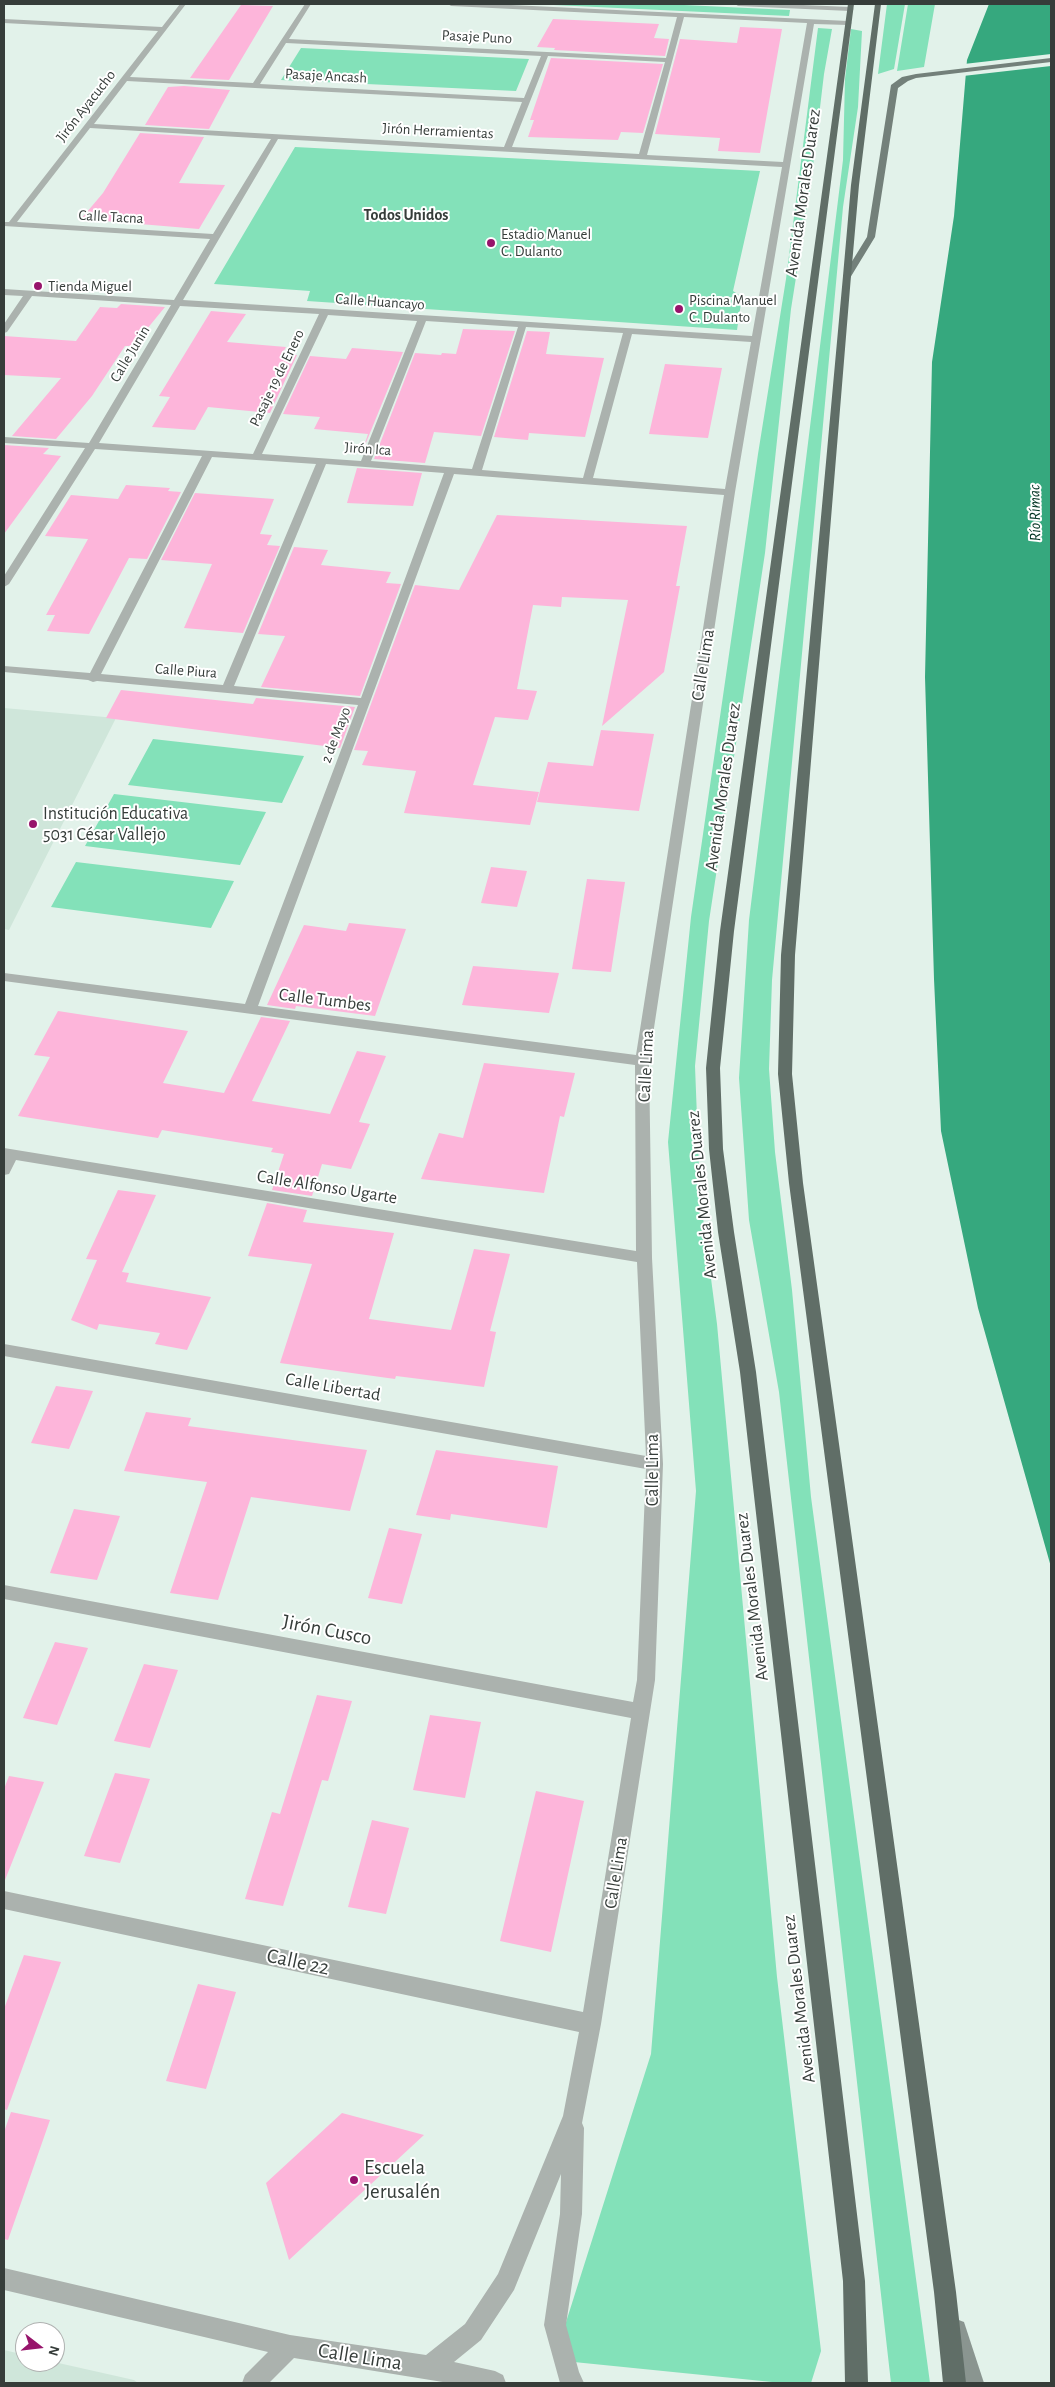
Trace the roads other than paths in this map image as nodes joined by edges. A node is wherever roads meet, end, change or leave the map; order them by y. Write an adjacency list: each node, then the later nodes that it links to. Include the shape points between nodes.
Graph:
1 (184, 4): 11 (street, Jirón Ayacucho)
2 (308, 4): 12 (street)
3 (452, 4): 8 (street)
4 (738, 4): 6 (street)
5 (878, 4): 26 (highway)
6 (812, 6): 7 (street); 10 (street, Calle Lima, via 826,15); 10 (street, via 800,10 795,17)
7 (850, 12): 10 (street); 71 (highway, Avenida Morales Duarez, via 723,958 713,1068 716,1149 751,1392 854,2281)
8 (681, 16): 10 (street); 14 (street)
9 (4, 21): 11 (street)
10 (811, 22): 23 (street, Calle Lima)
11 (164, 28): 16 (street, Jirón Ayacucho)
12 (284, 41): 13 (street, Pasaje Puno); 17 (street)
13 (545, 54): 14 (street, Pasaje Puno); 18 (street)
14 (669, 60): 22 (street)
15 (1051, 60): 26 (main road, via 928,75 905,79 894,87 871,237)
16 (124, 79): 17 (street, Pasaje Ancash); 19 (street, Jirón Ayacucho)
17 (255, 86): 18 (street, Pasaje Ancash)
18 (527, 100): 21 (street)
19 (88, 126): 20 (street, Jirón Herramientas); 24 (street, Jirón Ayacucho)
20 (276, 136): 21 (street, Jirón Herramientas); 25 (street, Calle Junin)
21 (508, 148): 22 (street, Jirón Herramientas)
22 (643, 156): 23 (street, Jirón Herramientas)
23 (785, 165): 35 (street, Calle Lima)
24 (7, 224): 25 (street, Calle Tacna)
25 (216, 237): 29 (street, Calle Junin)
26 (847, 276): 65 (highway, via 789,945 785,1074 796,1183)
27 (4, 292): 28 (street, Calle Huancayo)
28 (30, 294): 29 (street, Calle Huancayo); 33 (street)
29 (177, 303): 30 (street, Calle Huancayo); 37 (street, Calle Junin)
30 (325, 312): 31 (street, Calle Huancayo); 39 (street, Pasaje 19 de Enero)
31 (424, 318): 32 (street, Calle Huancayo); 41 (street)
32 (523, 324): 34 (street, Calle Huancayo); 43 (street)
33 (4, 330)
34 (628, 331): 35 (street, Calle Huancayo); 44 (street)
35 (755, 339): 45 (street, Calle Lima)
36 (4, 440): 37 (street, Jirón Ica)
37 (92, 446): 38 (street, Jirón Ica); 46 (street, Calle Junin)
38 (208, 454): 39 (street, Jirón Ica); 48 (street)
39 (256, 457): 40 (street, Jirón Ica)
40 (322, 461): 41 (street, Jirón Ica); 49 (street)
41 (365, 464): 42 (street, Jirón Ica)
42 (450, 471): 43 (street, Jirón Ica); 50 (street, 2 de Mayo)
43 (476, 472): 44 (street, Jirón Ica)
44 (587, 481): 45 (street, Jirón Ica)
45 (730, 492): 53 (street, Calle Lima)
46 (4, 584)
47 (4, 669): 48 (street, Calle Piura)
48 (92, 679): 49 (street, Calle Piura)
49 (227, 689): 50 (street, Calle Piura)
50 (366, 702): 52 (street, 2 de Mayo)
51 (4, 977): 52 (street, Calle Tumbes)
52 (250, 1009): 53 (street, Calle Tumbes)
53 (642, 1061): 56 (street, Calle Lima)
54 (8, 1153): 55 (street); 56 (street, Calle Alfonso Ugarte)
55 (4, 1170)
56 (644, 1258): 58 (street, Calle Lima)
57 (4, 1350): 58 (street, Calle Libertad)
58 (655, 1464): 60 (street, Calle Lima)
59 (4, 1592): 60 (street, Jirón Cusco)
60 (642, 1712): 62 (street, Calle Lima)
61 (4, 1900): 62 (street, Calle 22)
62 (592, 2024): 63 (street, Calle Lima)
63 (574, 2116): 67 (street, Calle Lima, via 506,2282 474,2332); 70 (street, Calle Lima, via 571,2214 555,2325 569,2378)
64 (4, 2279): 66 (street, Calle Lima)
65 (945, 2292): 72 (highway); 73 (main road)
66 (290, 2346): 67 (street, Calle Lima); 68 (street)
67 (429, 2368): 69 (street)
68 (253, 2383)
69 (496, 2383)
70 (574, 2383)
71 (857, 2383)
72 (955, 2383)
73 (972, 2383)

